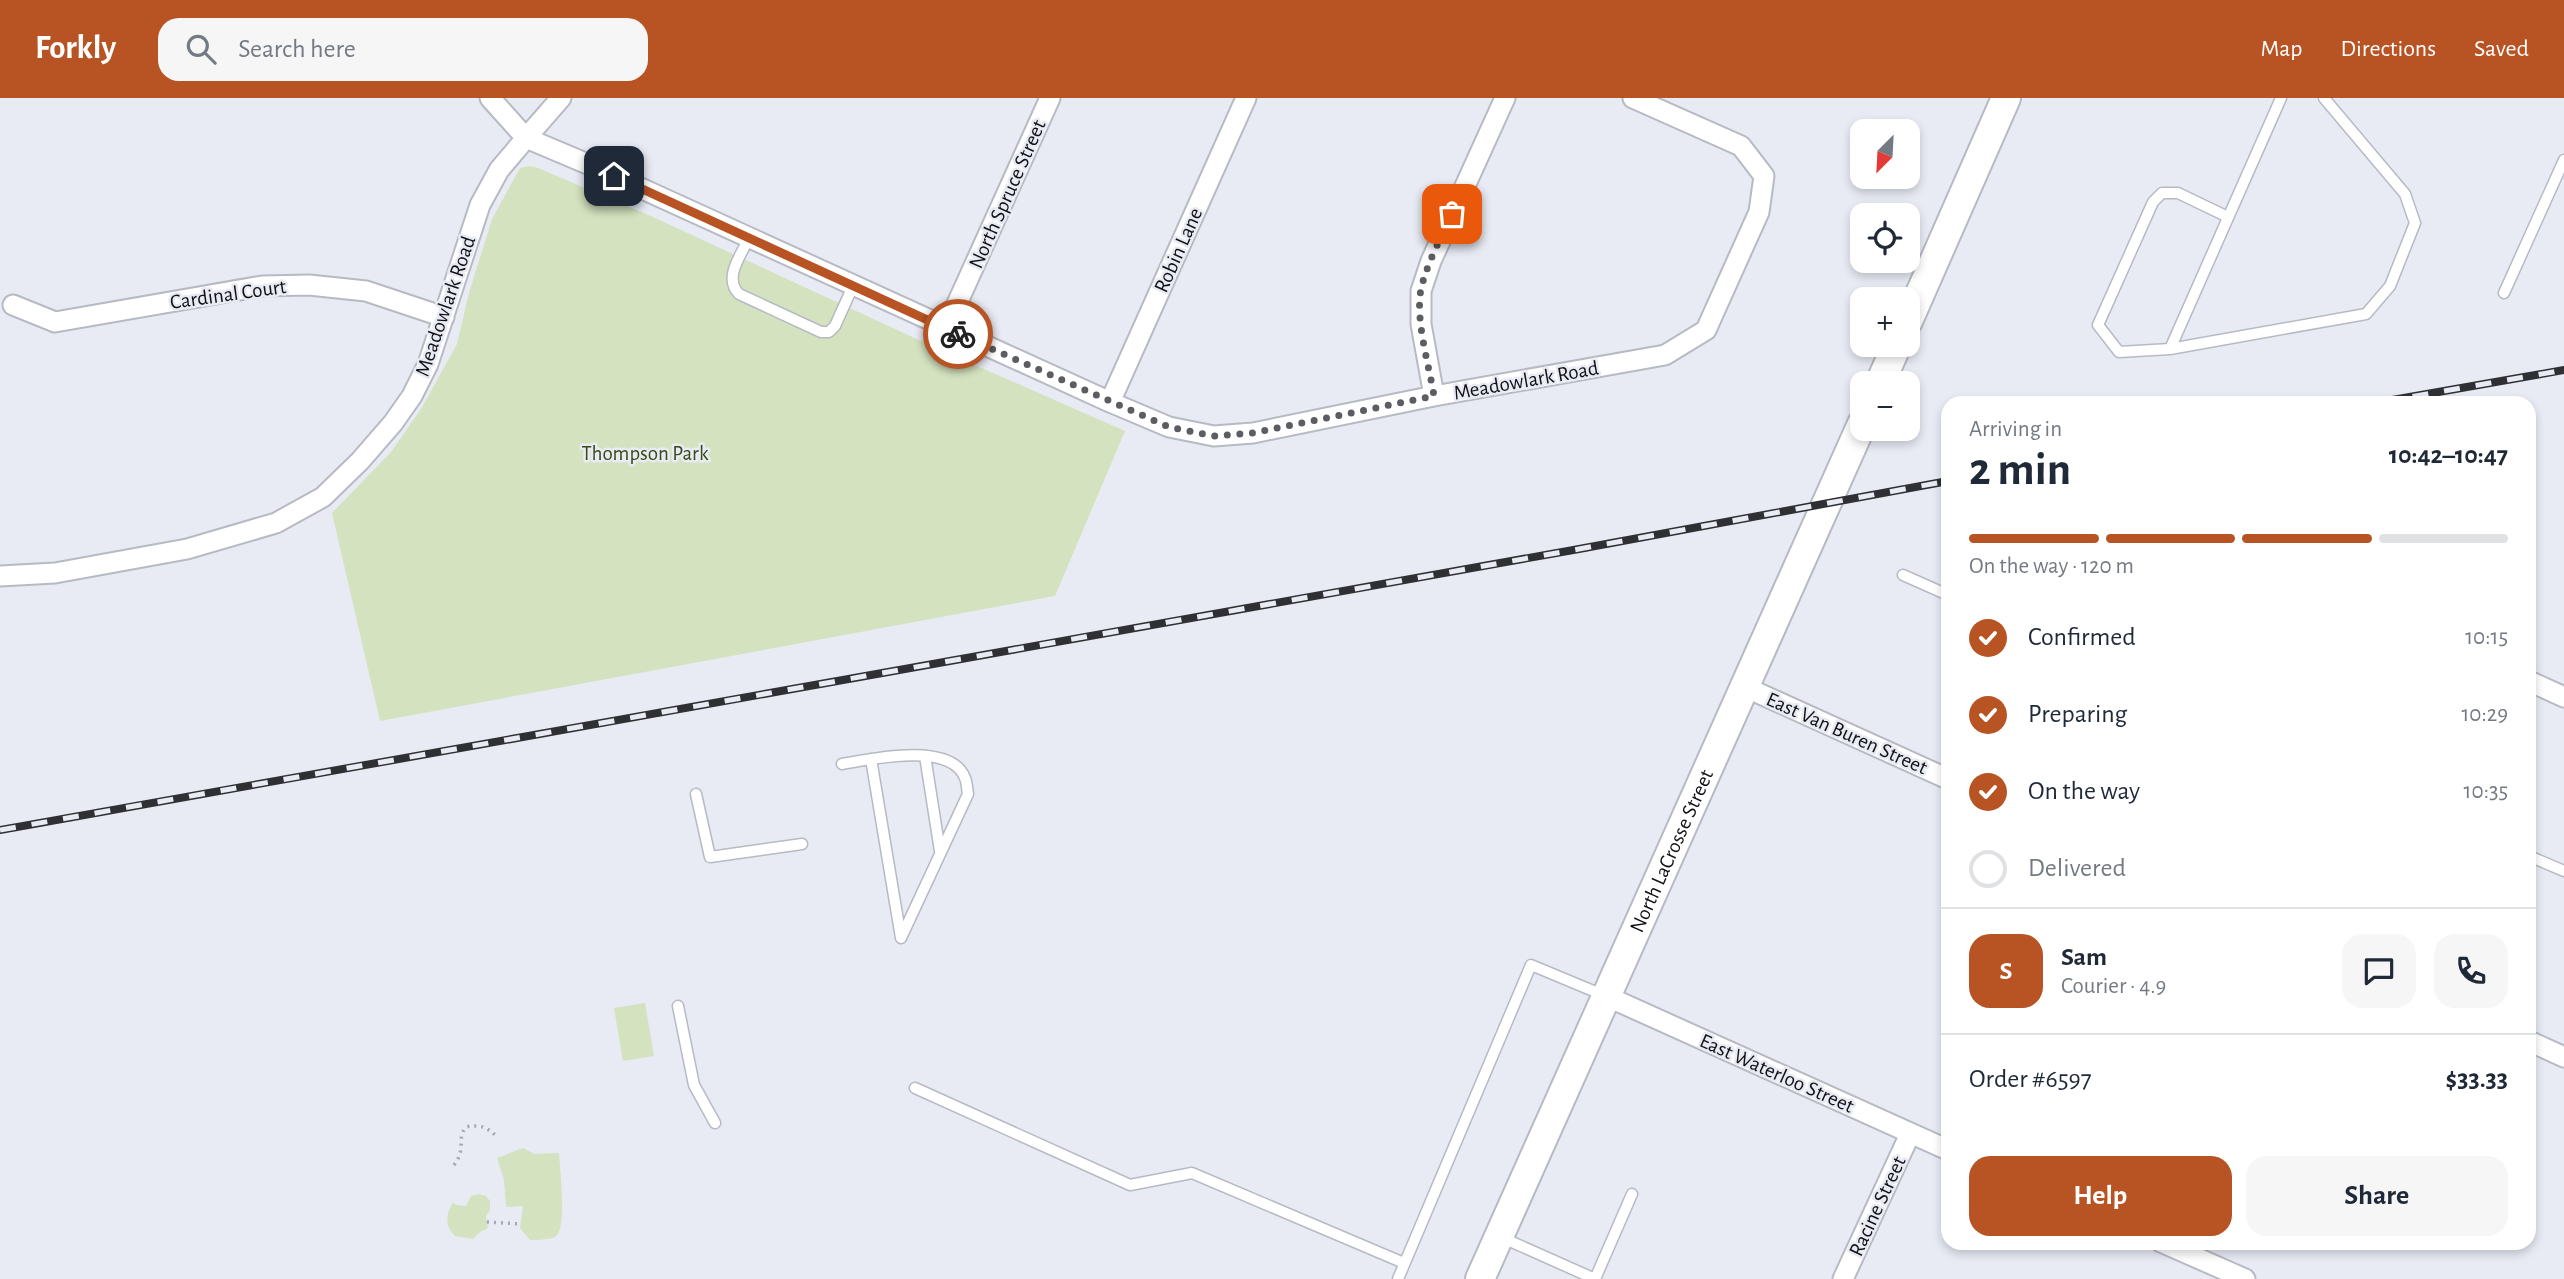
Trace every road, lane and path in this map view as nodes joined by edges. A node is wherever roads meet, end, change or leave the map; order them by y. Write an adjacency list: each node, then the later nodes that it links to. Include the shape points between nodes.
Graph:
1 (490, 98): 10 (street, Meadowlark Road)
2 (562, 98): 10 (street)
3 (1050, 98): 19 (street, North Spruce Street)
4 (1246, 98): 22 (street, Robin Lane)
5 (1505, 98): 21 (street, via 1421,290 1421,324)
6 (1633, 98): 21 (street, Meadowlark Road, via 1741,146 1764,176 1759,212 1706,330 1665,355)
7 (2006, 98): 16 (main road)
8 (2281, 98): 12 (lane)
9 (2324, 98): 20 (lane, via 2405,194 2412,213 2415,223 2389,286 2365,314)
10 (526, 138): 13 (street, Meadowlark Road); 18 (street, Meadowlark Road, via 499,170 480,205)
11 (2564, 160): 15 (lane)
12 (2228, 217): 20 (lane); 20 (lane, via 2178,193 2162,193 2153,202 2098,325 2119,352)
13 (749, 238): 14 (street, Meadowlark Road); 14 (lane, via 731,278 732,287 797,321 830,332)
14 (853, 286): 19 (street, Meadowlark Road)
15 (2504, 293)
16 (1920, 294)
17 (13, 305): 18 (street, Cardinal Court, via 55,322 262,286 309,285 366,291)
18 (444, 317): 25 (street, Meadowlark Road, via 412,396 360,461 323,497 276,523 187,549 55,573)
19 (946, 328): 22 (street, Meadowlark Road)
20 (2170, 349)
21 (1434, 396): 22 (street, Meadowlark Road, via 1253,433 1214,436 1169,427)
22 (1110, 402)
23 (1854, 441): 28 (main road, North LaCrosse Street)
24 (1903, 575): 26 (lane)
25 (0, 576)
26 (1941, 592)
27 (2536, 684): 29 (street)
28 (1745, 687): 33 (street, East Van Buren Street); 39 (main road, North LaCrosse Street)
29 (2564, 697)
30 (925, 756): 31 (lane); 36 (lane); 36 (lane, via 948,761 965,776 968,794)
31 (871, 759): 32 (lane); 36 (lane, via 901,938)
32 (842, 764)
33 (1941, 776)
34 (696, 794): 35 (lane, via 710,857)
35 (802, 844)
36 (940, 851)
37 (2536, 859): 38 (lane)
38 (2564, 871)
39 (1606, 996): 45 (street, East Waterloo Street); 52 (main road, North LaCrosse Street); 54 (lane, via 1531,965)
40 (678, 1006): 44 (lane, via 694,1085)
41 (2536, 1044): 42 (street)
42 (2564, 1057)
43 (915, 1088): 54 (lane, via 1130,1185 1192,1172)
44 (715, 1123)
45 (1910, 1133): 47 (street, East Waterloo Street); 57 (street, Racine Street)
46 (497, 1137): 48 (path, via 485,1127 466,1127 461,1136 462,1153)
47 (1941, 1147)
48 (454, 1165)
49 (1632, 1194): 52 (lane, via 1595,1279)
50 (487, 1222): 51 (path)
51 (521, 1224)
52 (1499, 1236): 56 (main road, North LaCrosse Street)
53 (2179, 1250): 58 (street)
54 (1404, 1263): 55 (lane)
55 (1398, 1279)
56 (1480, 1279)
57 (1843, 1279)
58 (2245, 1279)

